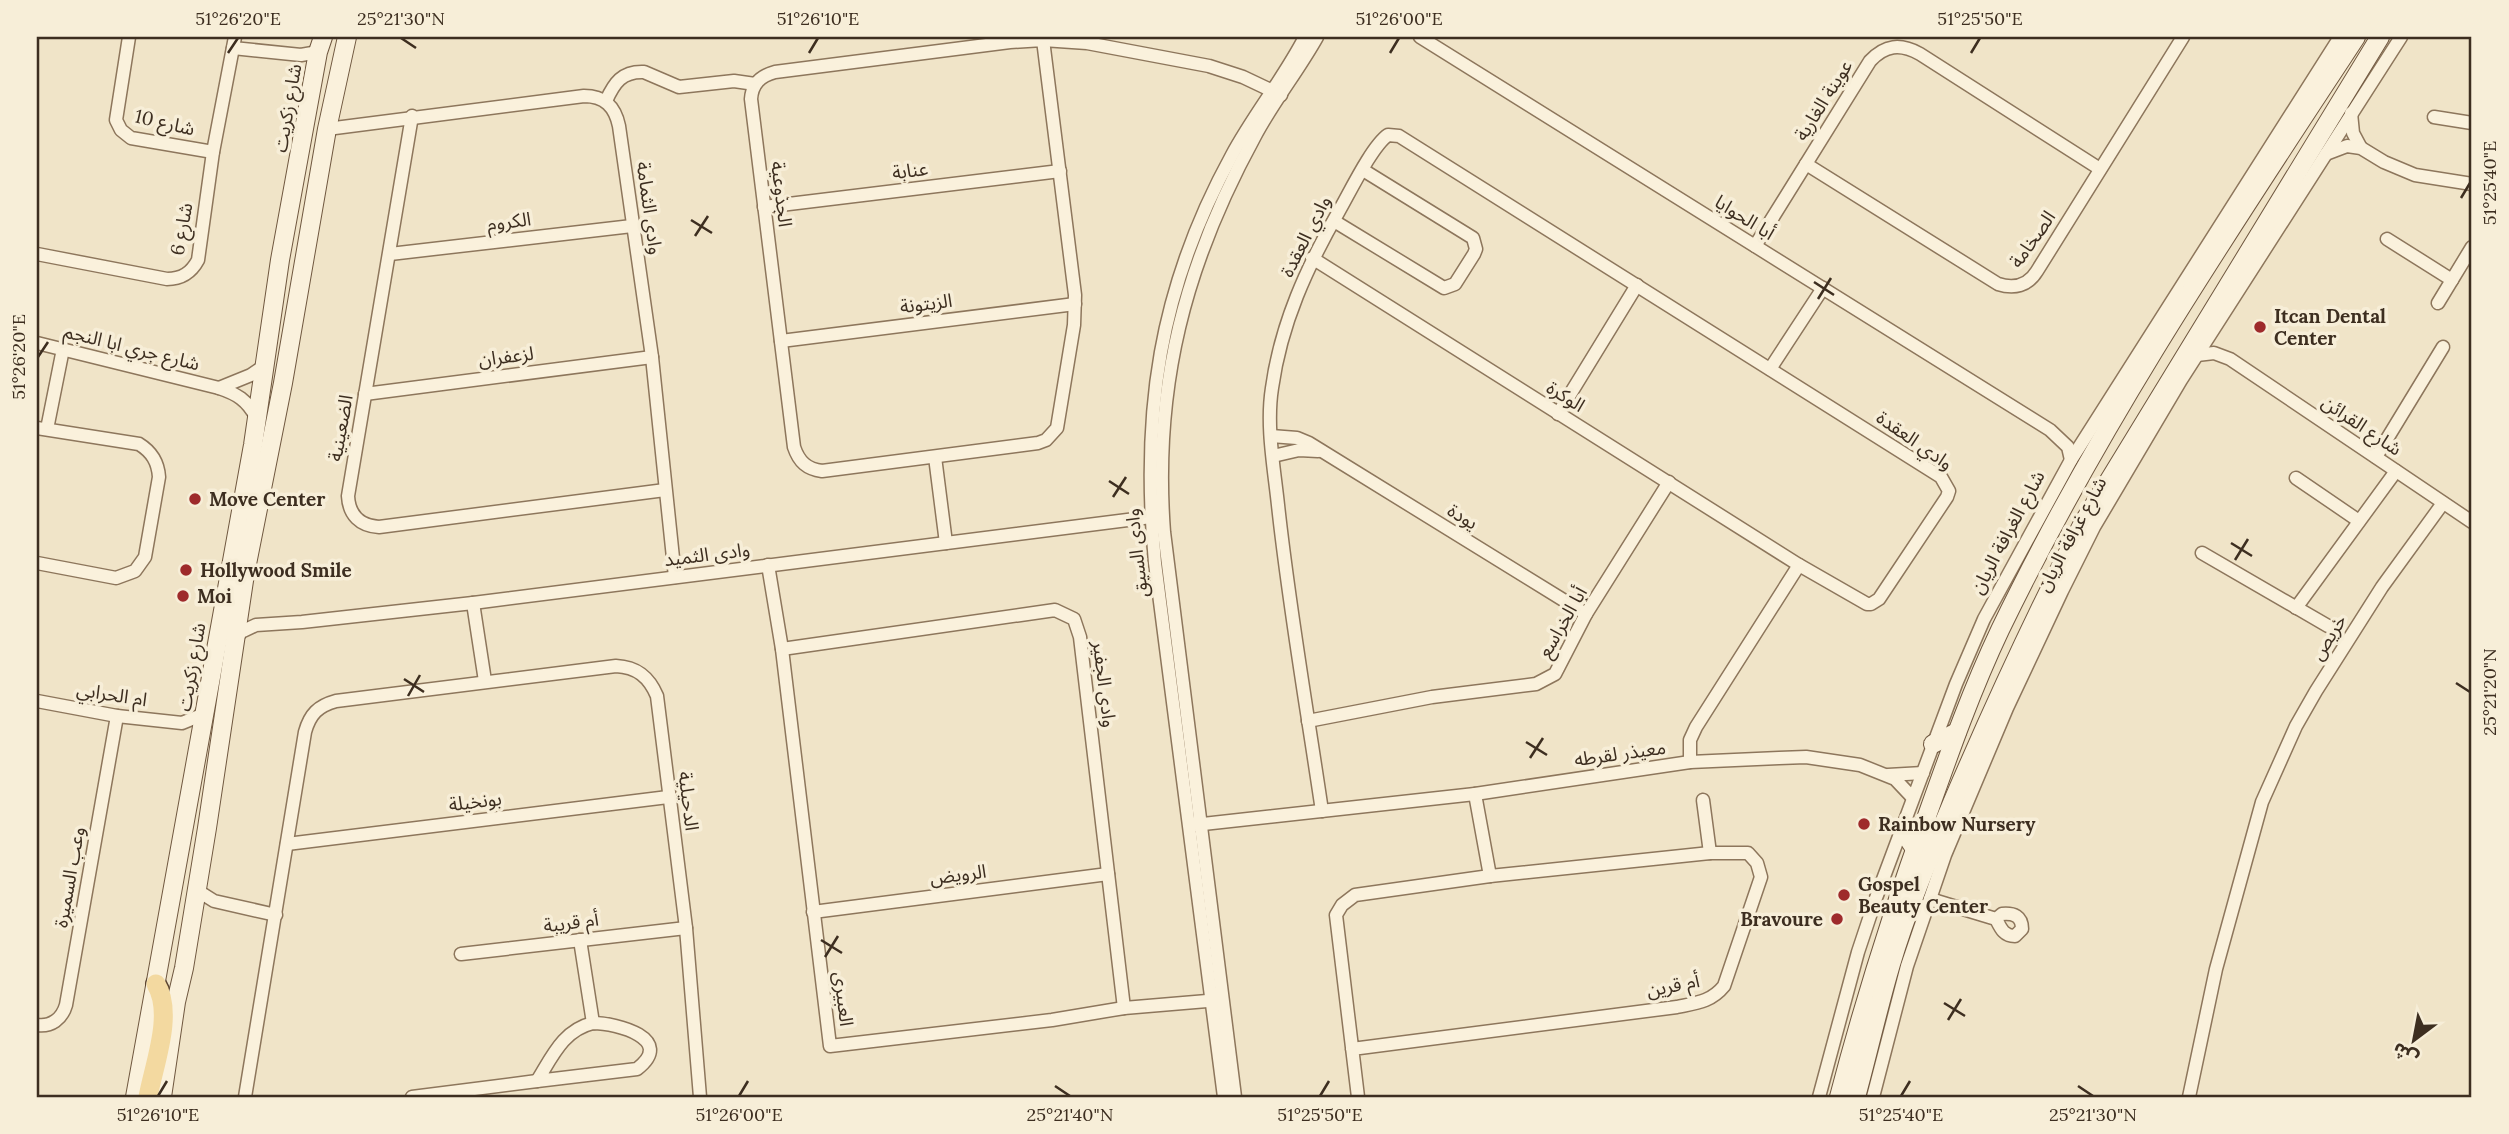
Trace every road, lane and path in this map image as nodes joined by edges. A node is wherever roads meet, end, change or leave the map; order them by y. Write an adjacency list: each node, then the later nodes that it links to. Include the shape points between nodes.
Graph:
1 (129, 37): 25 (street, شارع 10, via 116,120 121,130 131,138)
2 (347, 37): 17 (main road, شارع زكريت)
3 (1305, 37): 15 (street, وادى السيق)
4 (1317, 37): 15 (street, وادى السيق)
5 (1420, 37): 36 (street, أبا الحوايا)
6 (2340, 37): 64 (street, شارع الغرافة الريان)
7 (2356, 37): 62 (main road, شارع الغرافة الريان)
8 (2380, 37): 44 (main road)
9 (2401, 37): 18 (street, شارع غرافة الريان)
10 (2180, 38): 28 (street, الصخامة)
11 (1042, 40): 14 (street, via 775,72); 15 (street, via 1098,45 1209,66); 30 (street, الجذوعية)
12 (234, 42): 13 (street); 25 (street, شارع 6)
13 (315, 52): 56 (main road, شارع زكريت)
14 (755, 85): 16 (street, via 734,81 680,87 638,71 622,76); 32 (street, الجذوعية, via 751,99)
15 (1276, 93): 82 (street, وادى السيق, via 1220,207 1182,307 1164,414)
16 (606, 101): 19 (street, via 584,96); 34 (street, وادى الثمامة, via 619,126)
17 (330, 111): 22 (street); 23 (main road, شارع زكريت)
18 (2351, 113): 24 (street, via 2353,133); 26 (street, شارع غرافة الريان)
19 (412, 117): 22 (street); 39 (street, الضعينية)
20 (2434, 117): 21 (street)
21 (2472, 123)
22 (353, 125): 23 (street)
23 (327, 129): 94 (main road, شارع زكريت)
24 (2361, 148): 26 (street, via 2347,146); 31 (street, via 2415,175)
25 (213, 152): 38 (street, شارع 6, via 198,260 183,277 167,279)
26 (2326, 154): 47 (street, شارع غرافة الريان)
27 (1806, 164): 28 (street, عوينة الغارية, via 1870,61 1894,46 1920,54); 28 (street, الصخامة, via 2006,287 2033,277); 36 (street, عوينة الغارية)
28 (2100, 169)
29 (1363, 170): 33 (street, وادي العقدة); 33 (street, via 1473,238 1474,254 1455,284 1444,288); 42 (street, وادي العقدة, via 1384,137 1399,136)
30 (1060, 171): 32 (street, عنابة); 46 (street, الجذوعية)
31 (2472, 184)
32 (764, 207): 49 (street, الجذوعية)
33 (1334, 221): 40 (street, وادي العقدة)
34 (632, 226): 39 (street, الكروم); 54 (street, وادى الثمامة)
35 (2387, 239): 41 (street)
36 (1755, 246): 43 (street, أبا الحوايا)
37 (2472, 247): 41 (street)
38 (37, 254)
39 (390, 254): 60 (street, الضعينية)
40 (1312, 258): 63 (street, الوكرة); 69 (street, وادي العقدة, via 1288,316 1271,390)
41 (2452, 280): 45 (street)
42 (1637, 285): 57 (street, وادي العقدة); 63 (street)
43 (1823, 288): 57 (street); 67 (street, أبا الحوايا)
44 (2228, 288): 47 (main road); 61 (main road)
45 (2438, 303)
46 (1075, 304): 49 (street, الزيتونة); 72 (street, الجذوعية, via 1060,419 1053,435 1038,443)
47 (2227, 309): 48 (street, شارع غرافة الريان)
48 (2215, 328): 53 (street, شارع غرافة الريان); 55 (street, via 2219,345)
49 (781, 341): 72 (street, الجذوعية, via 794,447 807,467 822,471)
50 (37, 343): 52 (street, شارع جري ابا النجم)
51 (2443, 347): 73 (street)
52 (63, 349): 59 (street, شارع جري ابا النجم); 66 (street)
53 (2197, 355): 55 (street, شارع القرائن, via 2214,353); 58 (street, شارع غرافة الريان)
54 (652, 357): 60 (street, لزعفران); 79 (street, وادى الثمامة)
55 (2230, 359): 73 (street, شارع القرائن)
56 (264, 366): 59 (street, شارع جري ابا النجم); 65 (main road, شارع زكريت)
57 (1770, 369): 92 (street, وادي العقدة, via 1941,477 1948,486 1947,497 1879,599)
58 (2181, 380): 61 (main road); 125 (street, شارع غرافة الريان, via 2094,527 2035,644)
59 (219, 388): 65 (street, شارع جري ابا النجم, via 248,402)
60 (365, 394): 79 (street, الضعينية, via 348,496 356,519 371,527)
61 (2160, 400): 150 (main road, via 2083,523 1996,701 1903,930)
62 (2121, 406): 64 (main road); 81 (main road, شارع الغرافة الريان)
63 (1558, 414): 77 (street, الوكرة)
64 (2099, 416): 68 (street, شارع الغرافة الريان)
65 (256, 417): 102 (main road, شارع زكريت)
66 (42, 428): 87 (street, via 139,444 152,454 159,477 145,557 135,571 116,578)
67 (2050, 430): 68 (street, أبا الحوايا, via 2074,437); 74 (street, أبا الحوايا, via 2068,447)
68 (2087, 435): 74 (street, شارع الغرافة الريان)
69 (1271, 436): 70 (street, يودة, via 1297,438); 71 (street, وادي العقدة)
70 (1319, 451): 71 (street); 95 (street, يودة)
71 (1273, 456): 104 (street, وادي العقدة)
72 (935, 457): 85 (street)
73 (2376, 457): 75 (street, شارع القرائن)
74 (2071, 460): 78 (street, شارع الغرافة الريان)
75 (2396, 471): 80 (street, شارع القرائن); 83 (street)
76 (2296, 478): 83 (street)
77 (1669, 482): 89 (street, الوكرة); 95 (street, أبا الخراسع)
78 (2055, 486): 81 (main road); 108 (street, شارع الغرافة الريان, via 1984,619)
79 (665, 490): 90 (street, وادى الثمامة)
80 (2443, 503): 84 (street, شارع القرائن); 152 (street, خريص, via 2382,587 2316,691 2262,802 2216,969)
81 (2064, 504): 106 (main road, شارع الغرافة الريان, via 2000,630)
82 (1157, 516): 85 (street, وادى الثميد); 117 (street, وادى السيق)
83 (2359, 521): 93 (street)
84 (2472, 522)
85 (946, 543): 88 (street, وادى الثميد)
86 (2202, 553): 93 (street)
87 (37, 564)
88 (768, 565): 90 (street, وادى الثميد); 99 (street, العبيرى)
89 (1799, 565): 92 (street, الوكرة); 109 (street, via 1696,727 1690,740)
90 (674, 578): 91 (street, وادى الثميد)
91 (473, 603): 96 (street, وادى الثميد); 100 (street)
92 (1867, 604)
93 (2296, 608): 97 (street)
94 (239, 612): 96 (street); 98 (main road, شارع زكريت)
95 (1586, 614): 104 (street, أبا الخراسع, via 1555,674 1536,684 1432,697)
96 (256, 625): 98 (street)
97 (2328, 626)
98 (236, 639): 124 (main road, شارع زكريت)
99 (782, 649): 122 (street, وادى الجفير, via 1055,610 1074,619 1080,637); 126 (street, العبيرى)
100 (485, 681): 113 (street, الدحيلية, via 616,666 638,671 657,696); 119 (street, الدحيلية, via 324,704 311,717 306,732)
101 (37, 701): 103 (street, ام الحرابي)
102 (204, 714): 105 (street, ام الحرابي); 107 (main road, شارع زكريت)
103 (117, 716): 105 (street, ام الحرابي); 136 (street, وعب السميرة, via 66,1005 55,1022)
104 (1308, 721): 116 (street, وادي العقدة)
105 (182, 723): 107 (street)
106 (1957, 732): 108 (main road); 120 (main road, شارع الغرافة الريان)
107 (199, 741): 132 (main road, شارع زكريت)
108 (1933, 744): 110 (street, شارع الغرافة الريان)
109 (1690, 762): 111 (street, معيذر لقرطه, via 1806,757); 112 (street, معيذر لقرطه)
110 (1923, 773): 111 (street, معيذر لقرطه); 114 (street, شارع الغرافة الريان)
111 (1888, 775): 114 (street, معيذر لقرطه)
112 (1475, 794): 116 (street, معيذر لقرطه); 123 (street)
113 (668, 797): 119 (street, بونخيلة); 129 (street, الدحيلية)
114 (1912, 797): 118 (street, شارع الغرافة الريان)
115 (1703, 800): 121 (street)
116 (1322, 811): 117 (street, معيذر لقرطه)
117 (1195, 825): 133 (street, وادى السيق)
118 (1902, 829): 120 (main road); 148 (street, شارع الغرافة الريان, via 1858,952)
119 (287, 844): 127 (street, الدحيلية)
120 (1915, 849): 149 (main road, شارع الغرافة الريان)
121 (1710, 853): 123 (street, أم قرين); 137 (street, أم قرين, via 1748,853 1761,877 1724,986 1707,1001)
122 (1108, 874): 126 (street, الرويض); 134 (street, وادى الجفير)
123 (1490, 876): 137 (street, أم قرين, via 1355,895 1342,905 1336,915)
124 (194, 897): 127 (street); 141 (main road, شارع زكريت)
125 (1930, 898): 128 (street); 151 (street, شارع غرافة الريان)
126 (813, 912): 134 (street, العبيرى, via 830,1046)
127 (276, 915): 142 (street, الدحيلية)
128 (1996, 919)
129 (686, 928): 130 (street, أم قريبة); 144 (street, الدحيلية)
130 (580, 940): 131 (street, أم قريبة); 135 (street)
131 (461, 954)
132 (156, 984): 139 (main road, شارع زكريت); 140 (main road, via 165,1010)
133 (1217, 1000): 134 (street, العبيرى); 145 (street, وادى السيق); 146 (street, وادى السيق)
134 (1124, 1008)
135 (593, 1023): 138 (street, via 565,1037); 138 (street, via 642,1036 648,1044 645,1063 637,1069)
136 (37, 1025)
137 (1352, 1049): 147 (street, أم قرين)
138 (537, 1081): 143 (street)
139 (135, 1097)
140 (148, 1097)
141 (162, 1097)
142 (245, 1097)
143 (412, 1097)
144 (700, 1097)
145 (1224, 1097)
146 (1235, 1097)
147 (1358, 1097)
148 (1819, 1097)
149 (1839, 1097)
150 (1856, 1097)
151 (1873, 1097)
152 (2189, 1097)

